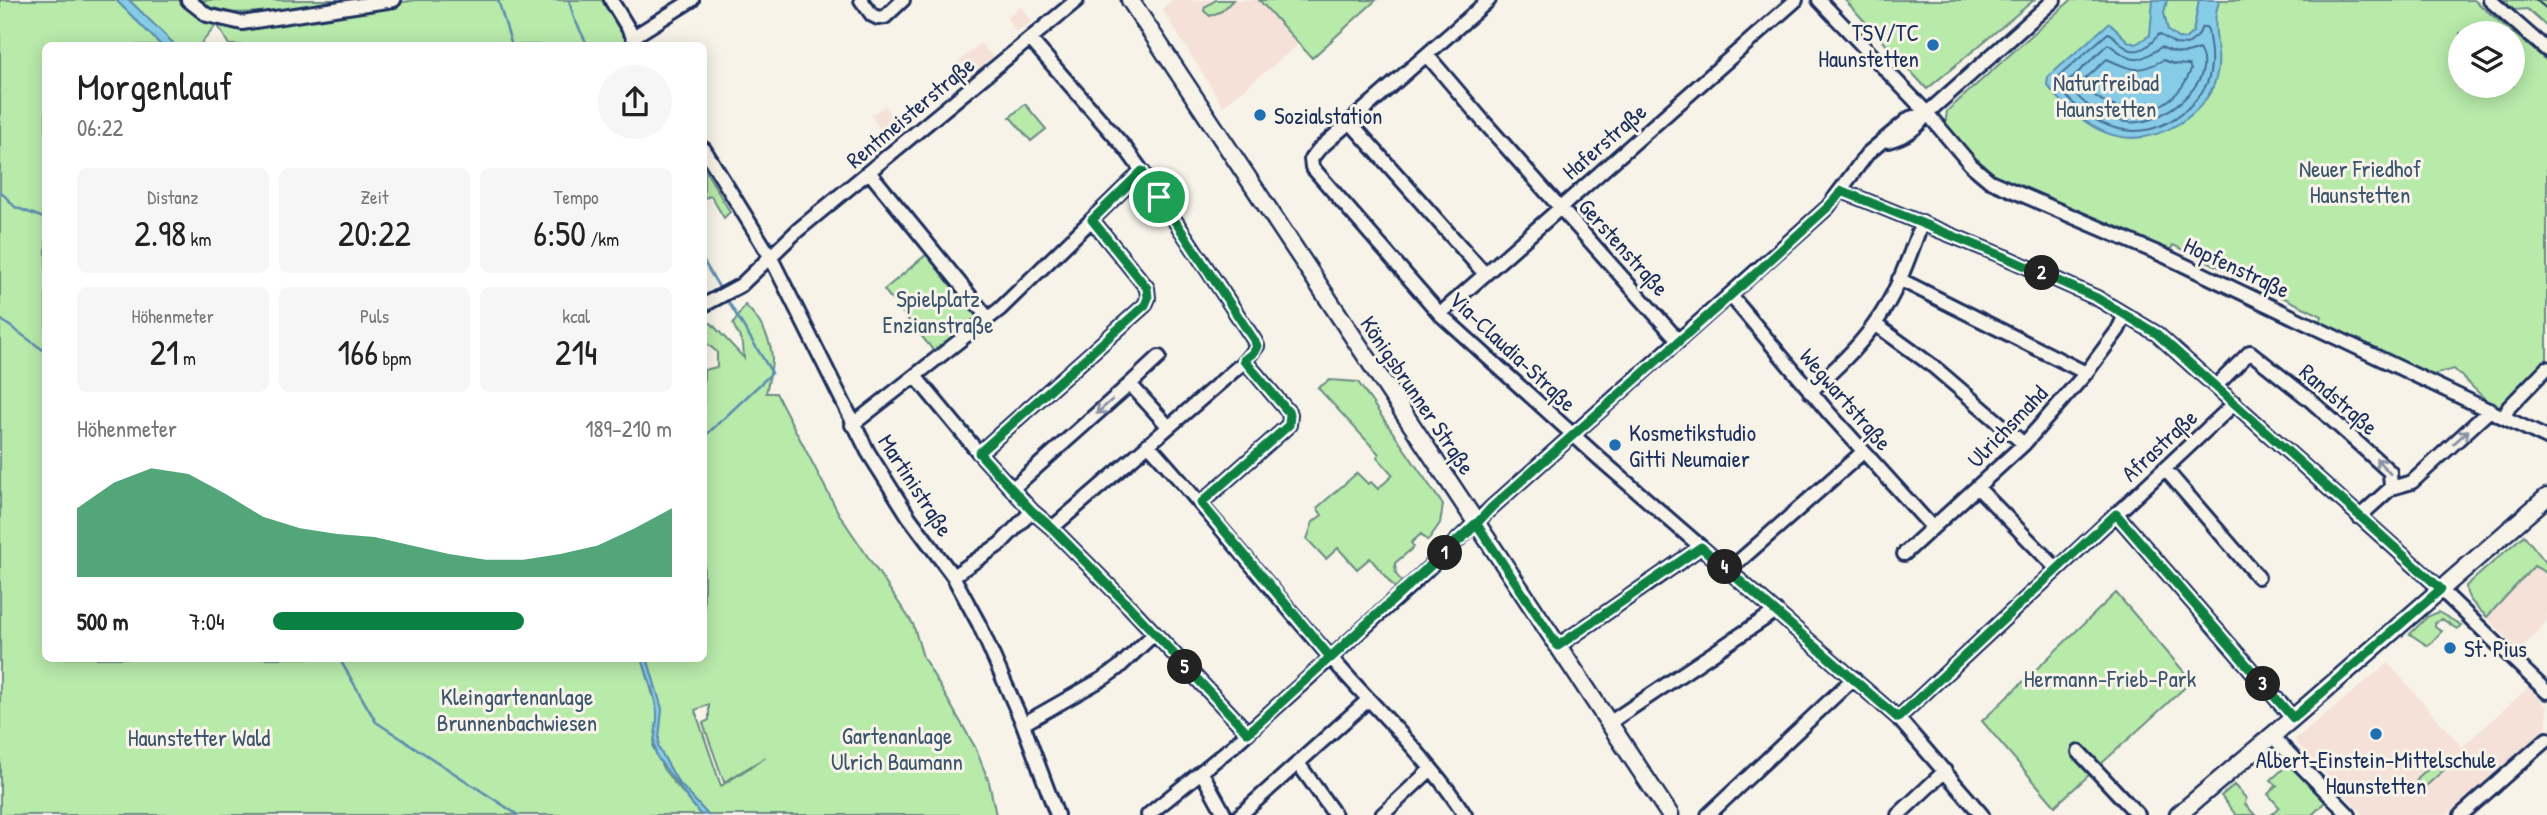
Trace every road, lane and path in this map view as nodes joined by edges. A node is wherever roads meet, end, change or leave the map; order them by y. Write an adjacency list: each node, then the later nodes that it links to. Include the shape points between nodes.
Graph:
1 (188, 0): 2 (street, via 207,15 242,23)
2 (394, 0)
3 (611, 0): 15 (street)
4 (692, 0): 15 (street)
5 (861, 0): 6 (street, via 878,19)
6 (903, 0)
7 (1130, 0): 65 (main road, Königsbrunner Straße)
8 (1489, 0): 17 (street)
9 (1797, 0): 24 (street, Haferstraße)
10 (1819, 0): 18 (street, Hopfenstraße)
11 (2054, 0): 18 (street)
12 (2490, 0): 16 (street)
13 (1069, 3): 14 (street, Rentmeisterstraße)
14 (1030, 39): 21 (street); 22 (street, Rentmeisterstraße)
15 (636, 41)
16 (2547, 50)
17 (1427, 55): 19 (street); 24 (street, Gerstenstraße)
18 (1927, 113): 23 (street, via 1910,118 1867,154); 46 (street, Hopfenstraße, via 1990,181 2166,257)
19 (1350, 122): 28 (street); 32 (street, Via-Claudia-Straße, via 1311,159 1311,167)
20 (707, 154): 27 (street, Martinistraße)
21 (1142, 171): 25 (street); 38 (street, via 1254,340 1257,346)
22 (870, 173): 27 (street, Rentmeisterstraße); 34 (street)
23 (1842, 191): 26 (street); 30 (street)
24 (1561, 207): 28 (street, Haferstraße); 36 (street, Gerstenstraße)
25 (1092, 220): 34 (street); 55 (street, via 1147,288 1145,305)
26 (1922, 222): 29 (street); 33 (street, via 2097,298)
27 (770, 256): 31 (street, via 726,294); 48 (street, Martinistraße)
28 (1485, 274): 32 (street, Haferstraße)
29 (1899, 279): 35 (street); 40 (street)
30 (1731, 296): 36 (street); 44 (street, Wegwartstraße)
31 (707, 304)
32 (1440, 314): 50 (street, Via-Claudia-Straße)
33 (2125, 315): 40 (street, Ulrichsmahd); 43 (street, via 2157,334)
34 (988, 318): 41 (street)
35 (1875, 324): 44 (street); 53 (street, via 1934,367)
36 (1679, 341): 50 (street)
37 (1159, 357): 42 (street)
38 (1244, 360): 49 (street); 61 (street, via 1290,414 1289,425)
39 (2547, 368): 47 (street)
40 (2086, 373): 53 (street, Ulrichsmahd)
41 (915, 376): 48 (street); 55 (street)
42 (1130, 384): 49 (street); 59 (street, one-way to 59)
43 (2216, 386): 45 (street); 58 (street, Randstraße, one-way to 43, via 2390,472 2257,356 2250,352)
44 (1810, 392): 54 (street, Wegwartstraße)
45 (2235, 403): 56 (street, Afrastraße); 64 (street)
46 (2490, 410): 47 (street, Hopfenstraße); 58 (street, one-way to 46, via 2412,482)
47 (2504, 417): 51 (street, Hopfenstraße)
48 (852, 425): 72 (street, Martinistraße, via 889,487)
49 (1168, 426): 52 (street)
50 (1574, 435): 65 (street); 68 (street, Via-Claudia-Straße)
51 (2547, 438)
52 (1148, 444): 61 (street); 67 (street)
53 (2024, 444): 57 (street, Ulrichsmahd)
54 (1863, 452): 66 (street, Wegwartstraße); 71 (street)
55 (979, 453): 59 (street)
56 (2165, 469): 63 (street, Afrastraße); 73 (street)
57 (1977, 487): 66 (street, Ulrichsmahd); 70 (street)
58 (2392, 488): 64 (street)
59 (1012, 489): 62 (street)
60 (2547, 497): 74 (main road)
61 (1201, 503): 78 (street)
62 (1032, 511): 67 (street); 72 (street, via 1000,544)
63 (2116, 514): 70 (street, Afrastraße); 83 (street)
64 (2359, 517): 74 (street)
65 (1476, 523): 77 (main road, Königsbrunner Straße); 78 (street)
66 (1932, 527): 69 (street, Ulrichsmahd)
67 (1052, 528): 76 (street)
68 (1701, 547): 71 (street, Via-Claudia-Straße); 77 (street)
69 (1904, 554)
70 (2057, 569): 82 (street, Afrastraße)
71 (1729, 570): 75 (street, Via-Claudia-Straße)
72 (953, 576): 85 (street, Martinistraße)
73 (2258, 577)
74 (2441, 589): 80 (street); 83 (main road)
75 (1776, 611): 79 (street, Via-Claudia-Straße); 84 (street)
76 (1154, 634): 85 (street, via 1104,678); 86 (street)
77 (1558, 646): 84 (main road, Königsbrunner Straße)
78 (1331, 658): 81 (street); 86 (street)
79 (1854, 678): 82 (street, Via-Claudia-Straße); 102 (street)
80 (2547, 692)
81 (1368, 700): 90 (street); 91 (street)
82 (1898, 718): 92 (street, Via-Claudia-Straße)
83 (2293, 718): 87 (main road)
84 (1609, 723): 101 (main road, Königsbrunner Straße)
85 (1023, 724): 94 (street, Martinistraße)
86 (1248, 733): 93 (street)
87 (2272, 736): 106 (main road); 107 (street)
88 (2547, 739): 108 (street)
89 (2079, 752): 105 (street)
90 (1298, 762): 97 (street); 98 (street)
91 (1430, 770): 99 (street); 100 (street)
92 (1945, 771): 103 (street); 104 (street, Via-Claudia-Straße)
93 (1202, 773): 95 (street); 96 (street)
94 (1058, 815)
95 (1148, 815)
96 (1225, 815)
97 (1240, 815)
98 (1335, 815)
99 (1382, 815)
100 (1465, 815)
101 (1670, 815)
102 (1708, 815)
103 (1898, 815)
104 (1982, 815)
105 (2138, 815)
106 (2178, 815)
107 (2349, 815)
108 (2461, 815)

